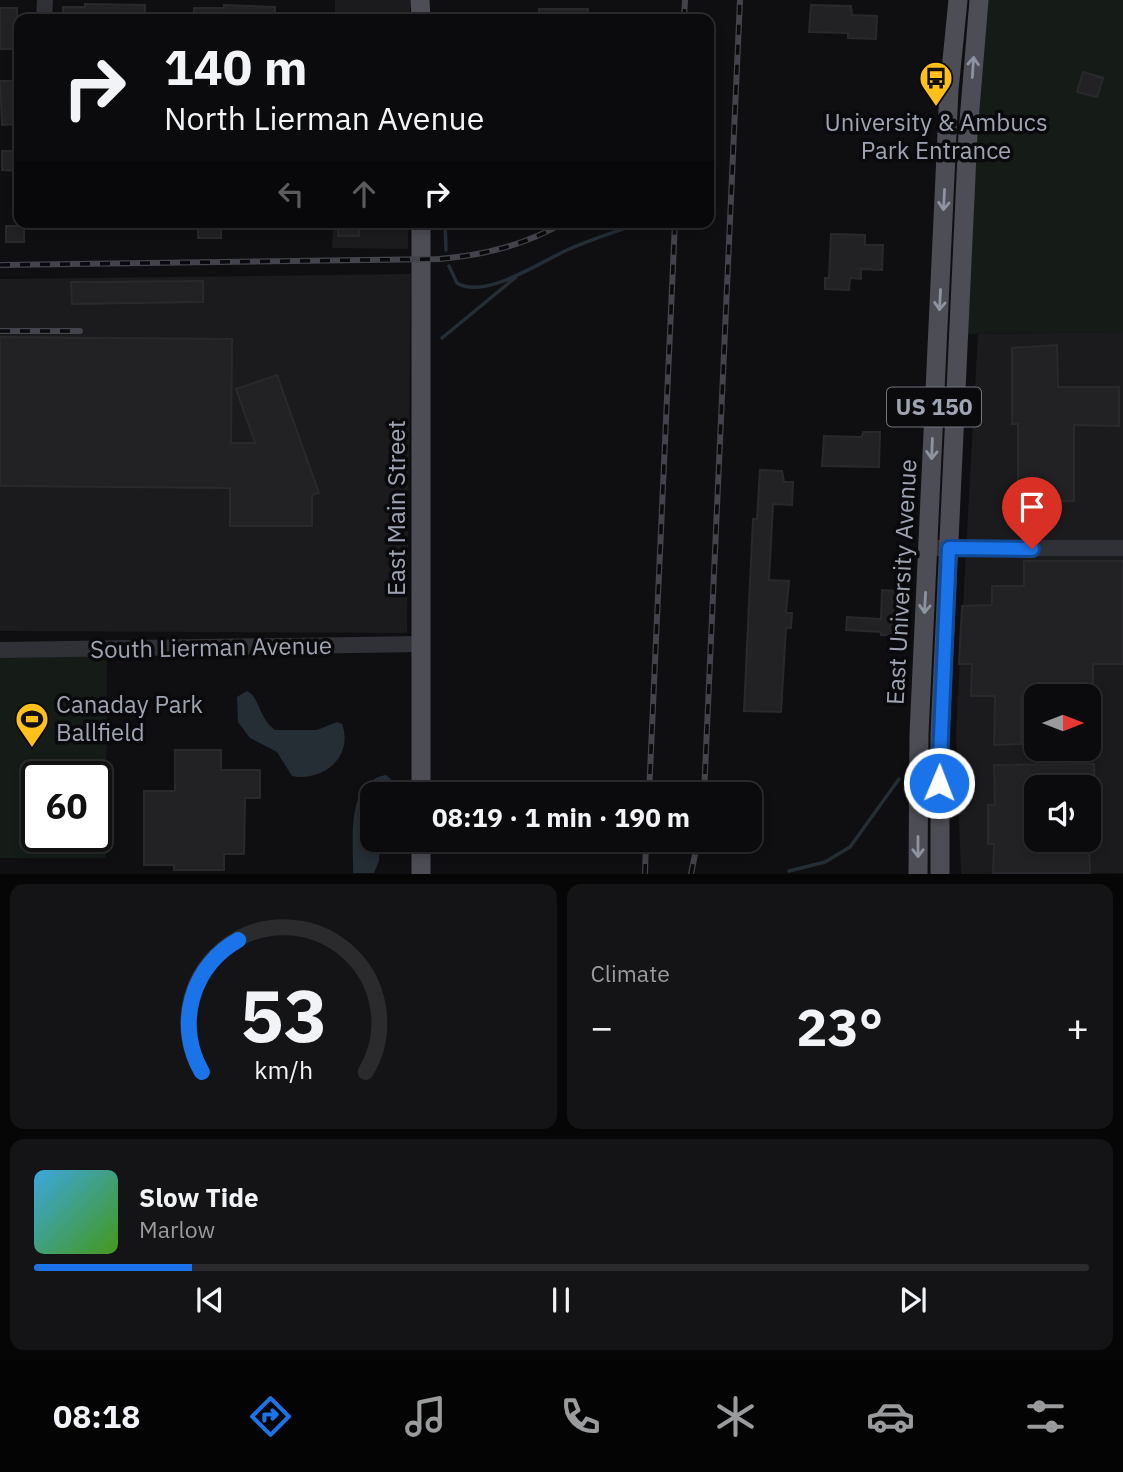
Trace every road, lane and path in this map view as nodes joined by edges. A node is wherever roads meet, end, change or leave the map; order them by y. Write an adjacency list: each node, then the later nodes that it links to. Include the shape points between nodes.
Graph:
1 (958, 0): 4 (main road, East University Avenue / US 150, one-way to 4, via 949,90)
2 (979, 0): 5 (main road, East University Avenue / US 150, one-way to 2, via 968,133)
3 (421, 228): 7 (main road, East Main Street)
4 (928, 548): 5 (street); 12 (main road, East University Avenue / US 150, one-way to 12)
5 (949, 548): 6 (street); 13 (main road, East University Avenue / US 150)
6 (1123, 548)
7 (421, 644): 8 (street, South Lierman Avenue); 9 (main road, East Main Street)
8 (0, 650)
9 (421, 782)
10 (421, 852): 11 (main road)
11 (421, 873)
12 (918, 873)
13 (940, 873)

